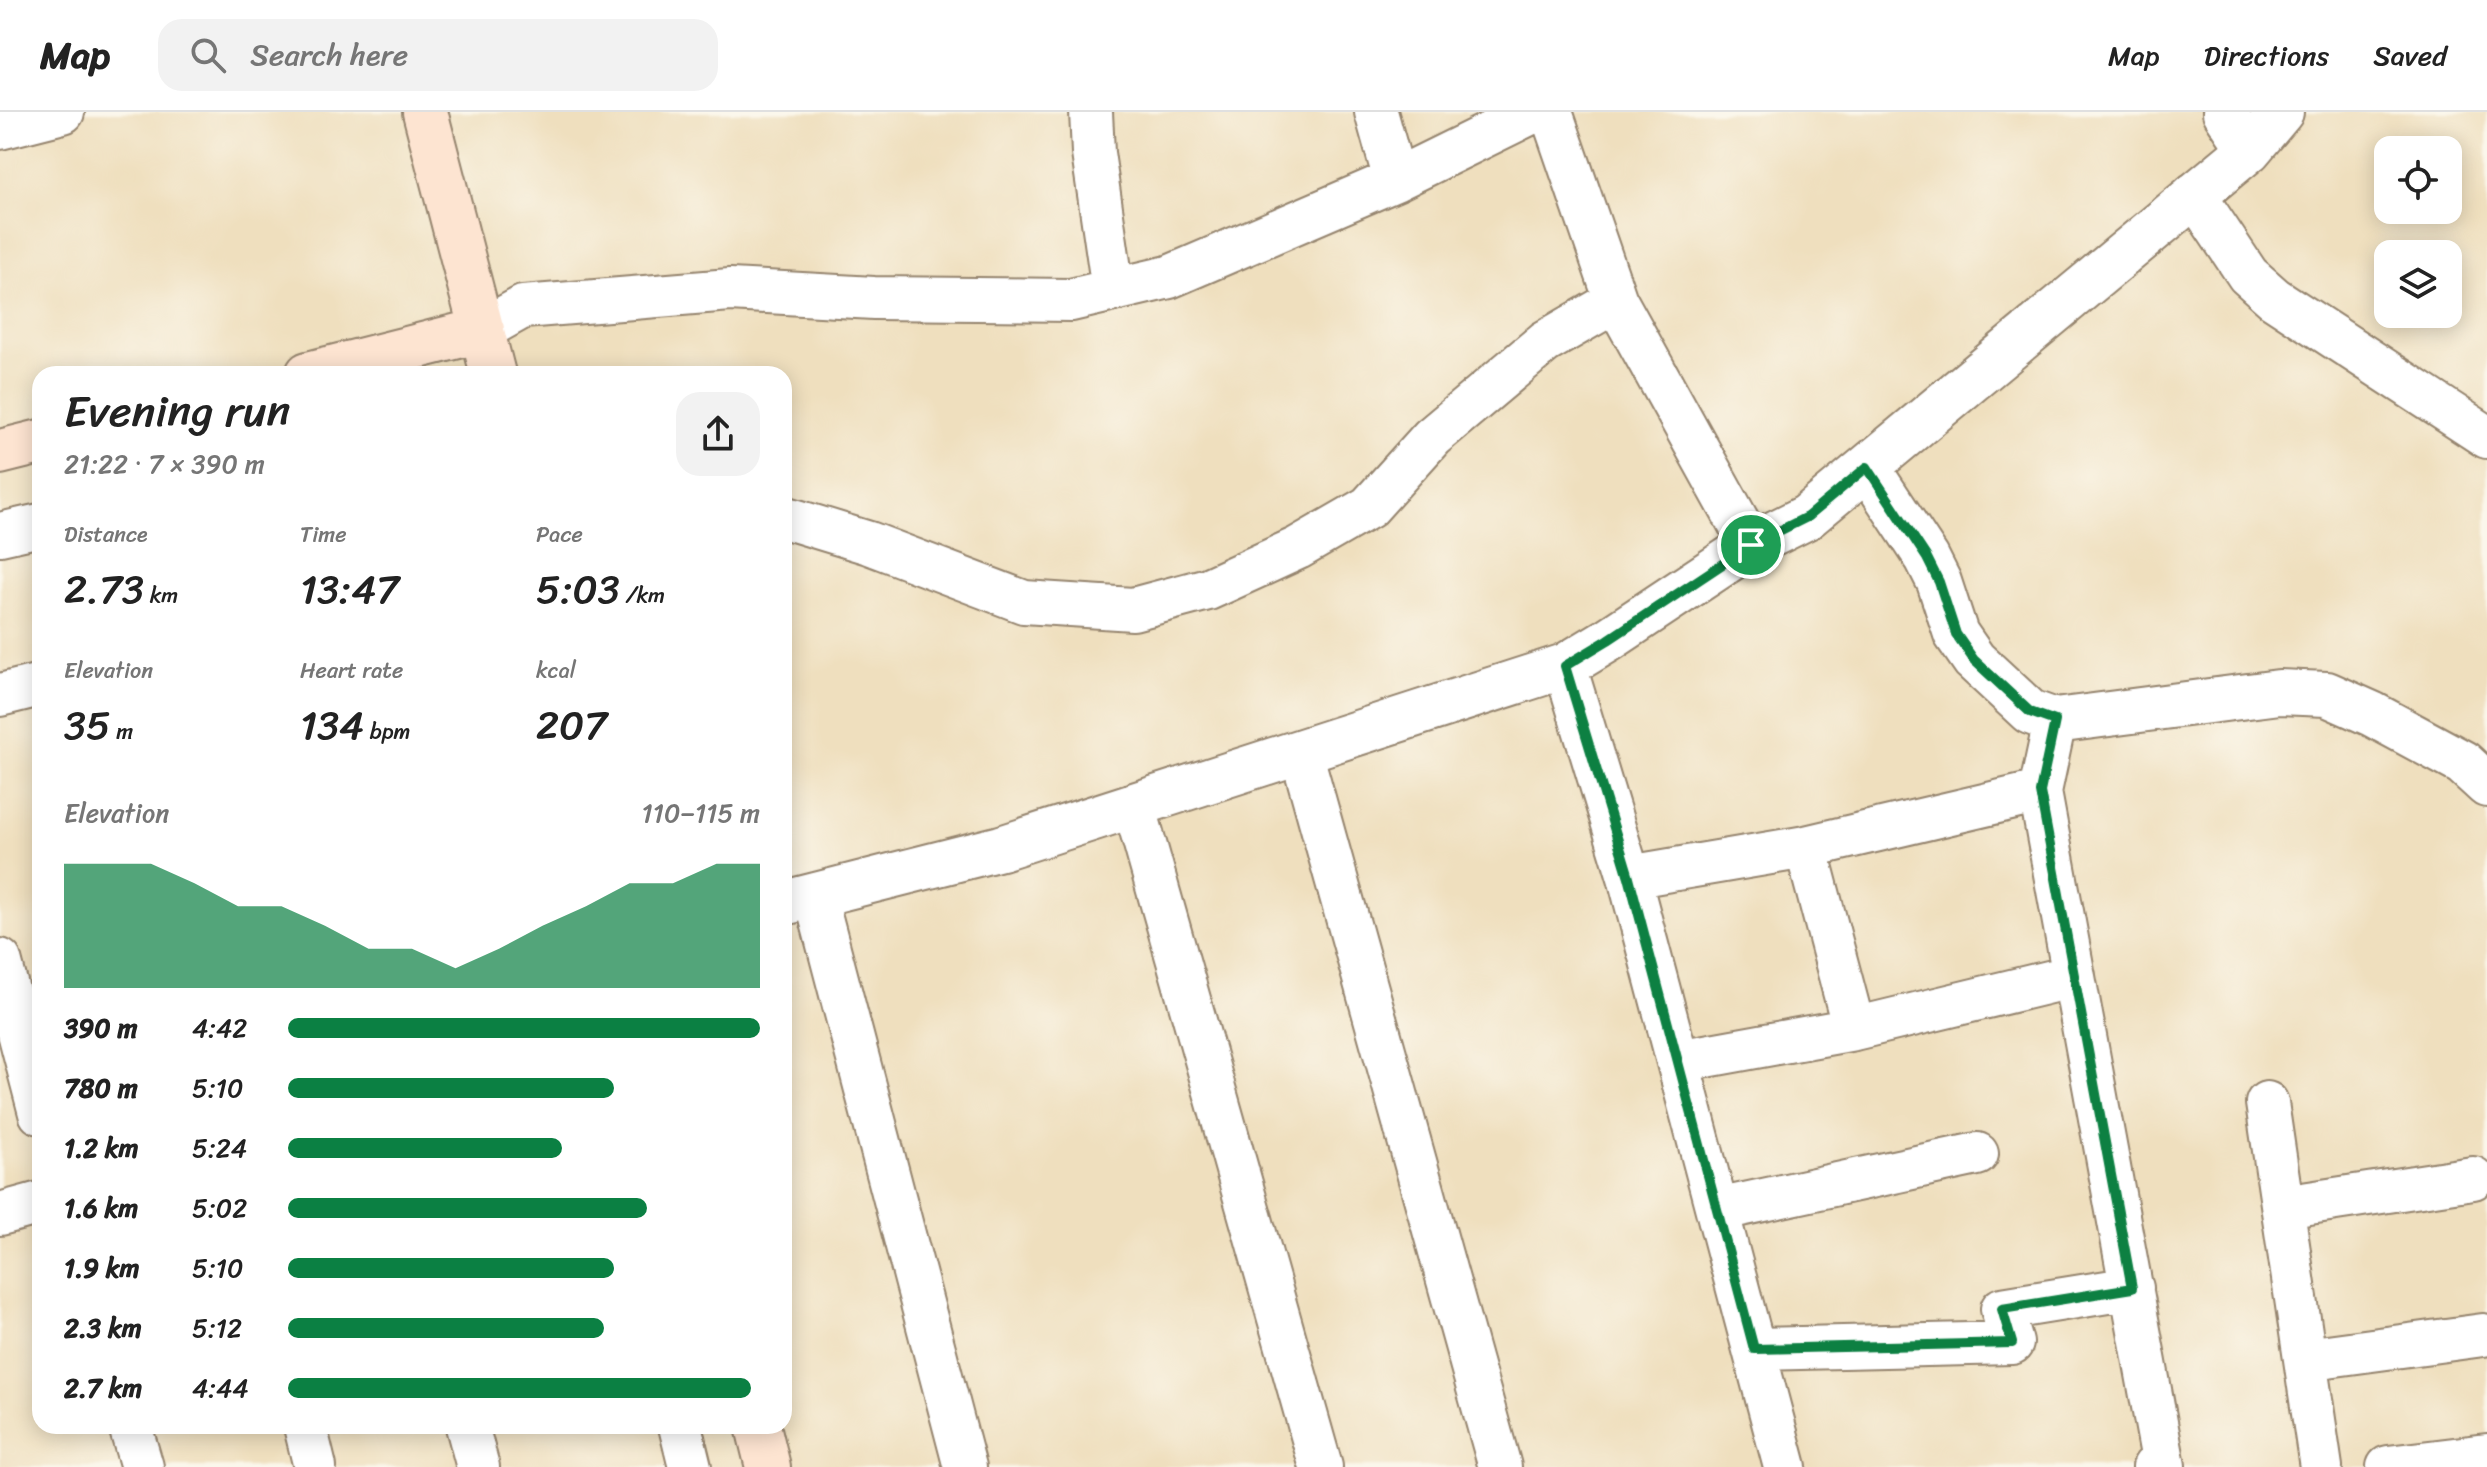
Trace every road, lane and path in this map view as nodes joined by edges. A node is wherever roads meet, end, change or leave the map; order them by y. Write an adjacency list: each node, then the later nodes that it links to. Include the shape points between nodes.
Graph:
1 (63, 112): 9 (street)
2 (425, 112): 15 (main road)
3 (1091, 112): 13 (street)
4 (1376, 112): 11 (street)
5 (1533, 112): 11 (street)
6 (1551, 112): 14 (street)
7 (2224, 112): 10 (street)
8 (2281, 112): 10 (street)
9 (14, 121)
10 (2249, 150): 12 (street)
11 (1395, 180): 13 (street, via 1169,277)
12 (2194, 194): 18 (street, via 2248,275 2274,298); 21 (street)
13 (1113, 290): 15 (street, via 1071,300 730,290 523,307)
14 (1616, 301): 22 (street, via 1545,342 1432,437 1369,507 1298,548 1208,589 1133,609 1024,602); 25 (street)
15 (482, 330): 16 (main road); 17 (main road)
16 (340, 366)
17 (491, 366)
18 (2487, 437)
19 (32, 444): 20 (main road)
20 (0, 452)
21 (1867, 467): 25 (street, via 1807,517); 29 (street, via 1927,558 1956,634 1974,660 2030,712)
22 (792, 519)
23 (32, 527): 24 (street)
24 (0, 534)
25 (1751, 545): 26 (street)
26 (1565, 666): 30 (street); 35 (street)
27 (32, 687): 28 (street)
28 (0, 695)
29 (2055, 721): 31 (street, via 2279,692 2327,694 2463,763); 32 (street)
30 (1301, 752): 33 (street); 66 (street)
31 (2486, 782)
32 (2040, 792): 34 (street); 38 (street)
33 (1134, 805): 36 (street, via 1001,848); 65 (street)
34 (1806, 847): 35 (street); 39 (street)
35 (1629, 877): 40 (street)
36 (800, 899): 64 (street)
37 (0, 960): 41 (street)
38 (2074, 976): 39 (street); 49 (street)
39 (1854, 1029): 40 (street)
40 (1678, 1061): 47 (street)
41 (32, 1082)
42 (2267, 1103): 46 (street)
43 (1977, 1154): 47 (street)
44 (2473, 1178): 46 (street)
45 (32, 1205): 48 (street)
46 (2283, 1207): 52 (street)
47 (1717, 1210): 51 (street)
48 (0, 1214)
49 (2132, 1288): 51 (street, via 2002,1309 2012,1343); 68 (street)
50 (2483, 1335): 52 (street)
51 (1754, 1349): 67 (street)
52 (2305, 1359): 69 (street)
53 (132, 1434): 59 (street)
54 (307, 1434): 60 (street)
55 (469, 1434): 61 (street)
56 (682, 1434): 62 (street)
57 (760, 1434): 63 (main road)
58 (2487, 1455): 70 (street)
59 (142, 1467)
60 (315, 1467)
61 (478, 1467)
62 (690, 1467)
63 (768, 1467)
64 (965, 1467)
65 (1321, 1467)
66 (1500, 1467)
67 (1785, 1467)
68 (2161, 1467)
69 (2321, 1467)
70 (2388, 1467)

